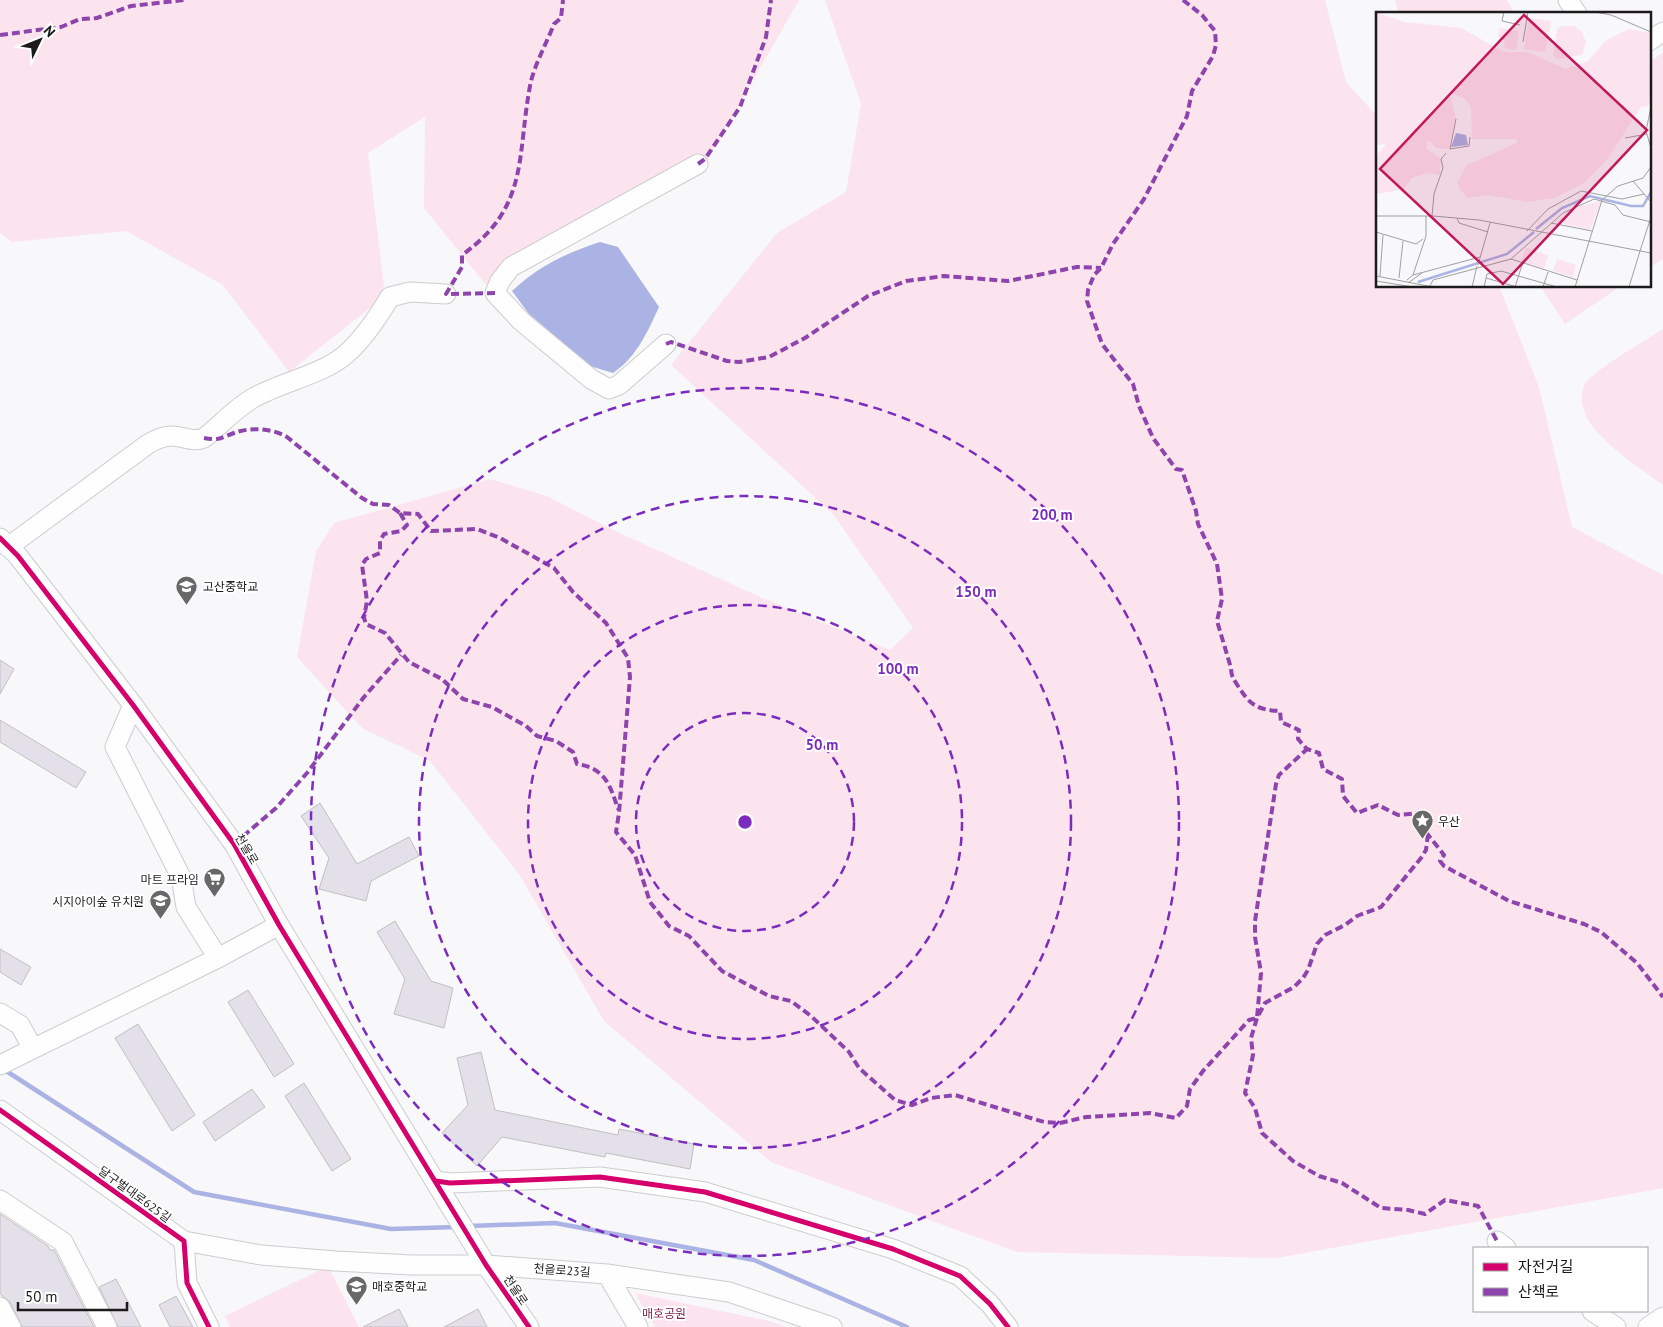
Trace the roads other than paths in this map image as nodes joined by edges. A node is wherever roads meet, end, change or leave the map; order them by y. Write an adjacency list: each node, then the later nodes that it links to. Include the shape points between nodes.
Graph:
1 (1568, 0): 2 (street)
2 (1576, 12)
3 (1663, 32): 4 (street)
4 (1650, 40)
5 (698, 164): 7 (street, via 510,267 495,293 520,321 591,379 609,389 620,385)
6 (446, 294): 8 (street, via 410,292 390,297 345,355 319,370 253,398 196,442 173,435 148,444)
7 (666, 344)
8 (4, 542): 9 (street, 천을로)
9 (133, 705): 10 (street, 천을로, via 234,844); 11 (street, via 115,747 181,877 186,907)
10 (280, 925): 11 (street); 16 (street, 천을로)
11 (218, 958): 13 (street)
12 (0, 1013): 13 (street, via 20,1025)
13 (33, 1050): 14 (street)
14 (0, 1065)
15 (0, 1110): 18 (street, 달구벌대로625길)
16 (439, 1187): 19 (street, 천을로); 30 (street, via 450,1183 600,1177 705,1192 893,1249 960,1276 990,1304)
17 (0, 1200): 25 (street, via 63,1242)
18 (184, 1241): 19 (street, 천을로23길, via 261,1255 336,1261); 26 (street, via 186,1283)
19 (486, 1265): 20 (street, 천을로23길); 27 (street, 천을로)
20 (607, 1274): 28 (street, 천을로23길); 29 (street, via 730,1292)
21 (0, 1307): 24 (street)
22 (1594, 1312): 31 (street)
23 (1663, 1317): 32 (street)
24 (10, 1327)
25 (106, 1327)
26 (209, 1327)
27 (528, 1327)
28 (638, 1327)
29 (832, 1327)
30 (1008, 1327)
31 (1616, 1327)
32 (1648, 1327)

